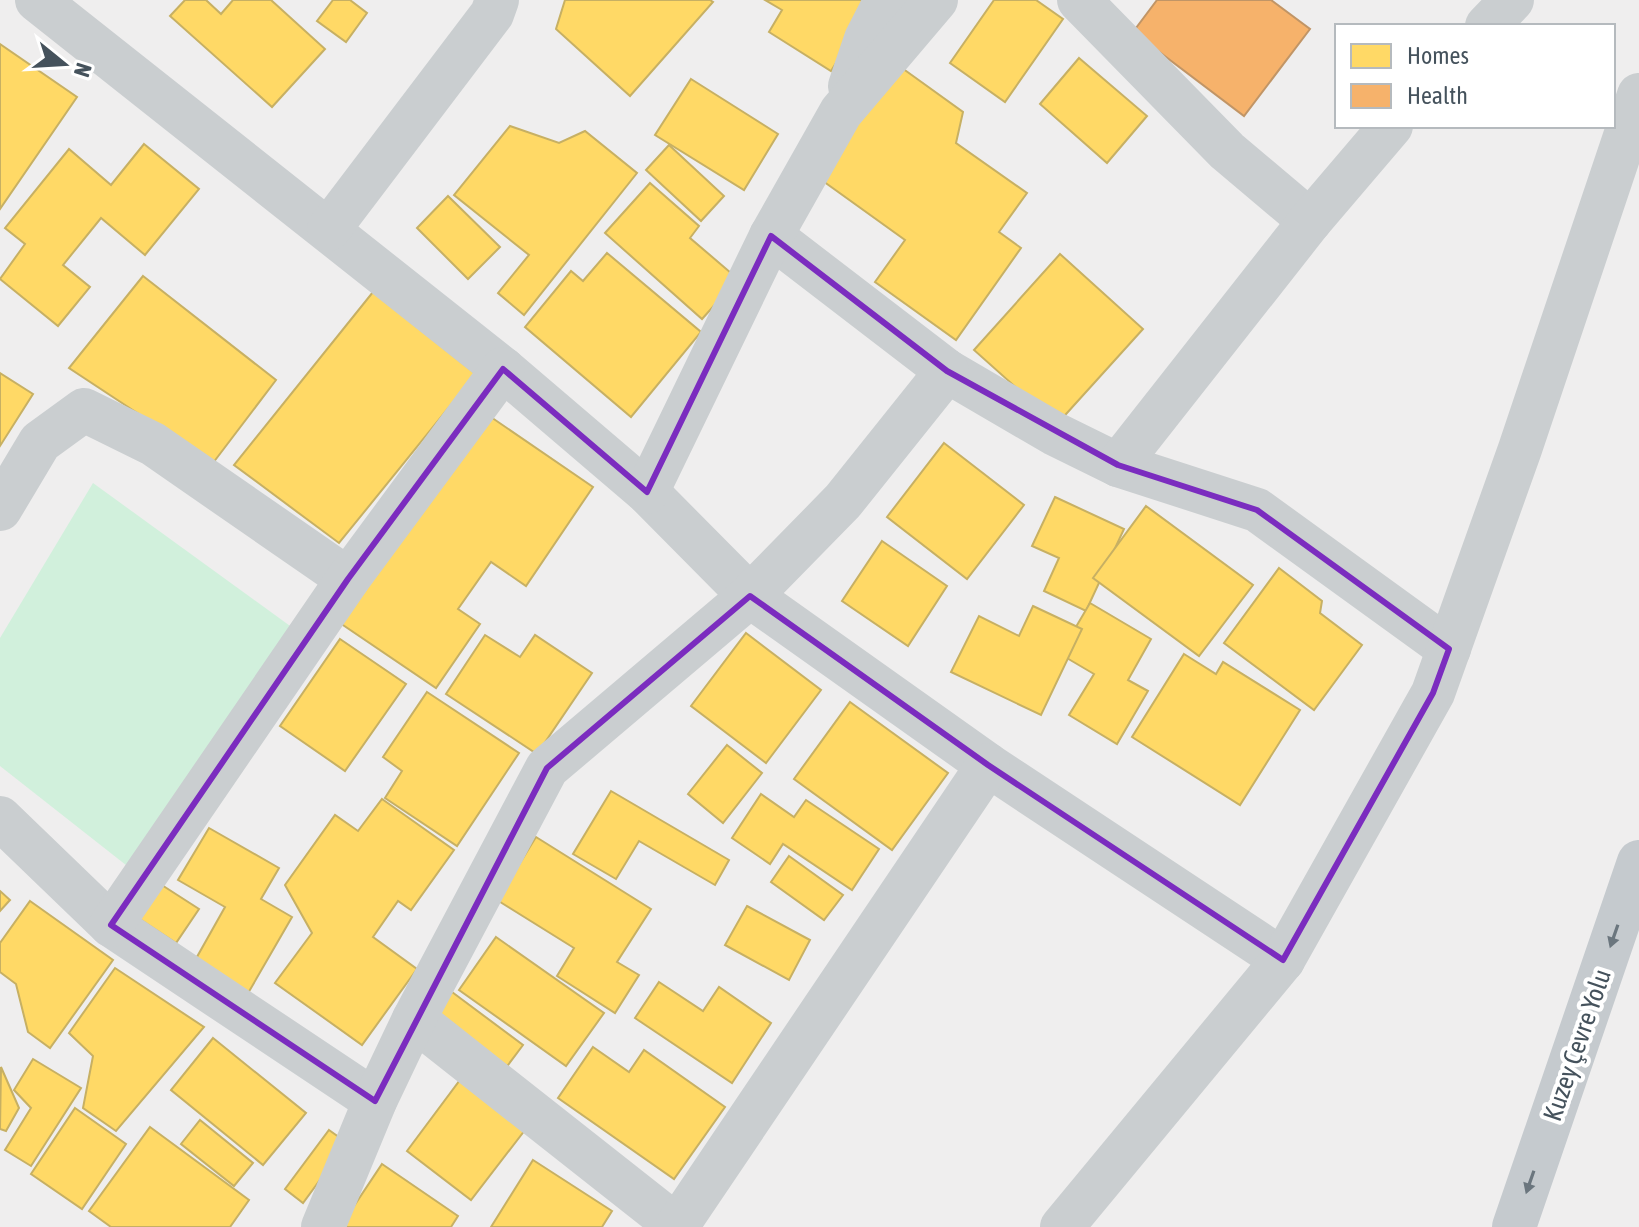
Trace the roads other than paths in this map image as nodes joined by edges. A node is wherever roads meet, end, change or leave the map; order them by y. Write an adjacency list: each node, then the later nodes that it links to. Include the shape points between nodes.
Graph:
1 (37, 0): 12 (street)
2 (497, 0): 12 (street, via 492,14)
3 (886, 0): 9 (street, via 866,39)
4 (936, 0): 9 (street)
5 (1079, 0): 11 (street, via 1227,151)
6 (1512, 0): 7 (street)
7 (1489, 24)
8 (1639, 95): 21 (street)
9 (841, 112): 13 (street)
10 (1389, 128): 11 (street)
11 (1310, 221): 16 (street)
12 (329, 229): 14 (street)
13 (771, 236): 15 (street); 17 (street)
14 (503, 369): 17 (street); 19 (street)
15 (947, 371): 16 (street); 20 (street, via 843,501)
16 (1118, 465): 21 (street, via 1257,510)
17 (647, 492): 20 (street)
18 (0, 509): 19 (street, via 40,442 84,410 153,444)
19 (348, 579): 25 (street)
20 (750, 596): 22 (street); 27 (street, via 547,768)
21 (1449, 649): 26 (street, via 1433,693)
22 (988, 765): 26 (street); 30 (street)
23 (0, 818): 25 (street)
24 (1639, 862): 32 (main road, Kuzey Çevre Yolu, one-way to 32)
25 (111, 925): 28 (street)
26 (1283, 960): 31 (street)
27 (414, 1019): 28 (street); 30 (street)
28 (375, 1101): 29 (street)
29 (323, 1227)
30 (678, 1227)
31 (1062, 1227)
32 (1514, 1227)

